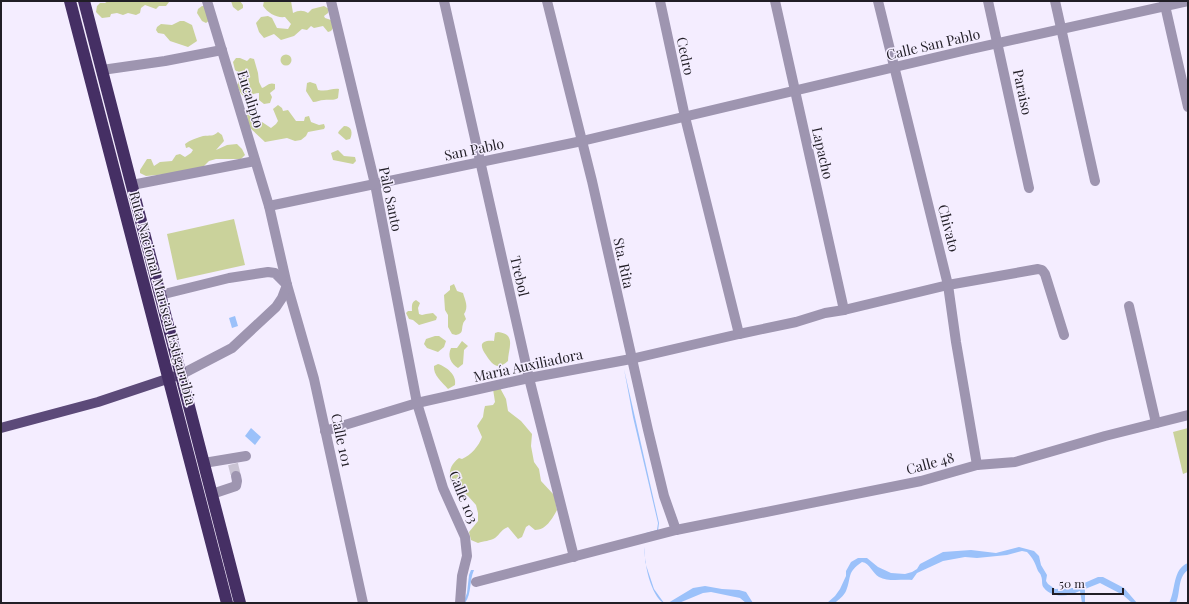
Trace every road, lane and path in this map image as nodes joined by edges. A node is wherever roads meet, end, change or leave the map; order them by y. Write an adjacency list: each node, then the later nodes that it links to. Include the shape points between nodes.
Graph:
1 (70, 1): 40 (highway, Ruta Nacional Mariscal Estigarribia)
2 (84, 1): 18 (highway, Ruta Nacional Mariscal Estigarribia)
3 (207, 1): 16 (street, Eucalipto)
4 (331, 1): 26 (street, Palo Santo)
5 (444, 1): 24 (street, Trebol)
6 (547, 1): 22 (street, Sta. Rita)
7 (660, 1): 21 (street, Cedro)
8 (774, 1): 19 (street, Lapacho)
9 (878, 1): 17 (street, Chivato)
10 (988, 1): 15 (street, Paraiso)
11 (1055, 1): 14 (street)
12 (1188, 1): 13 (street, Calle San Pablo)
13 (1165, 4): 14 (street, Calle San Pablo); 20 (street)
14 (1061, 28): 15 (street, Calle San Pablo); 25 (street)
15 (998, 43): 17 (street, Calle San Pablo); 28 (street, Paraiso)
16 (222, 50): 18 (street); 23 (street, Eucalipto)
17 (895, 67): 19 (street, Calle San Pablo); 31 (street, Chivato)
18 (102, 70): 27 (highway, Ruta Nacional Mariscal Estigarribia)
19 (795, 91): 21 (street, Calle San Pablo); 34 (street, Lapacho)
20 (1188, 107)
21 (685, 117): 22 (street, San Pablo); 35 (street, Cedro)
22 (582, 141): 24 (street, San Pablo); 37 (street, Sta. Rita)
23 (255, 161): 27 (street); 29 (street, Eucalipto)
24 (480, 162): 26 (street, San Pablo); 39 (street, Trebol)
25 (1095, 181)
26 (374, 184): 29 (street, San Pablo); 41 (street, Palo Santo)
27 (132, 185): 32 (highway, Ruta Nacional Mariscal Estigarribia)
28 (1029, 188)
29 (269, 206): 30 (street, Calle 101)
30 (287, 285): 32 (street, via 276,273 268,272 229,278); 38 (street, via 276,307 232,348); 45 (street, Calle 101, via 314,379)
31 (948, 285): 34 (street, María Auxiliadora); 36 (street, María Auxiliadora, via 1042,270); 48 (street, Chivato)
32 (160, 295): 38 (highway, Ruta Nacional Mariscal Estigarribia)
33 (1129, 306): 43 (street)
34 (844, 310): 35 (street, María Auxiliadora)
35 (739, 334): 37 (street, María Auxiliadora)
36 (1064, 335)
37 (631, 359): 39 (street, María Auxiliadora); 51 (street, Sta. Rita, via 664,496)
38 (182, 374): 40 (main road); 47 (highway, Ruta Nacional Mariscal Estigarribia)
39 (529, 378): 41 (street, María Auxiliadora); 52 (street, Trebol)
40 (168, 379): 44 (main road, via 98,402); 54 (highway, Ruta Nacional Mariscal Estigarribia)
41 (417, 403): 45 (street, María Auxiliadora); 57 (street, Calle 103, via 443,488 465,537 467,556)
42 (1188, 415): 43 (street, Calle 48)
43 (1156, 423): 48 (street, Calle 48, via 1015,462)
44 (1, 428)
45 (325, 431): 56 (street, Calle 101)
46 (246, 456): 47 (street, via 232,461)
47 (204, 463): 50 (highway, Ruta Nacional Mariscal Estigarribia)
48 (977, 465): 51 (street, Calle 48, via 921,481)
49 (236, 476): 50 (street, via 236,486)
50 (212, 494): 55 (highway, Ruta Nacional Mariscal Estigarribia)
51 (676, 530): 52 (street, Calle 48)
52 (574, 557): 53 (street, Calle 48)
53 (476, 582)
54 (227, 603)
55 (240, 603)
56 (363, 603)
57 (460, 603)

